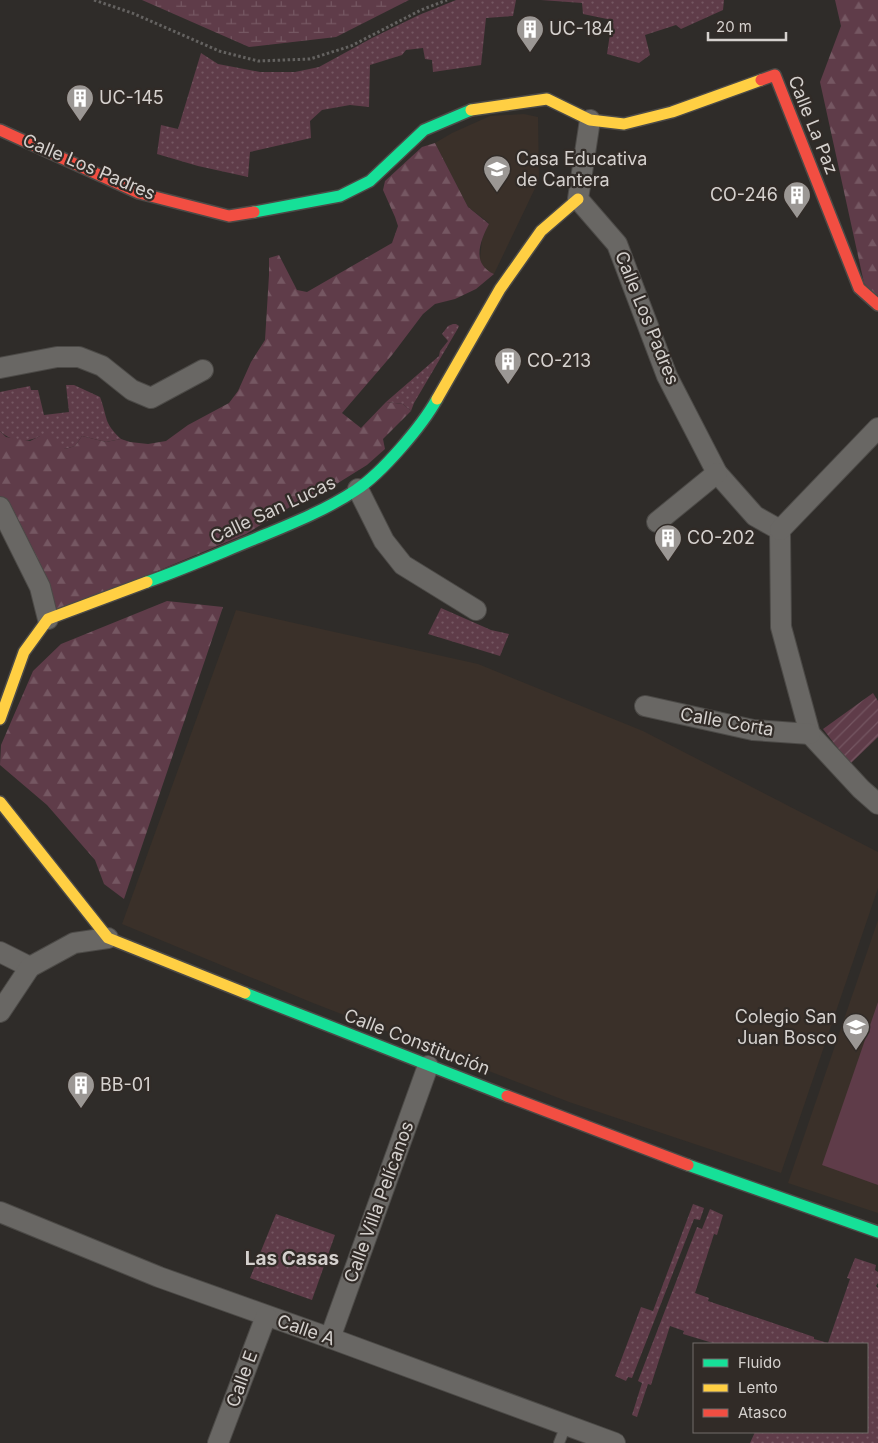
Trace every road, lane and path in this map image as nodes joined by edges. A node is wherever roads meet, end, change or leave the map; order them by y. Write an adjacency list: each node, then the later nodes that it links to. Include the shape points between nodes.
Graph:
1 (94, 0): 2 (path, via 219,51 258,61 310,59 342,49)
2 (447, 0)
3 (590, 120): 4 (street, Calle Los Padres, via 547,99 471,110 424,130 370,181 340,196 229,216 139,194); 5 (street); 6 (street, Calle La Paz, via 624,124 672,112 775,76 859,288)
4 (0, 130)
5 (578, 200): 10 (street, Calle Los Padres, via 617,244 667,376); 11 (street, Calle San Lucas, via 541,231 500,289 428,413 385,464)
6 (878, 305)
7 (0, 368): 8 (street, via 79,357 102,366 132,390 151,398)
8 (203, 370)
9 (878, 428): 14 (street)
10 (717, 473): 13 (street); 14 (street, Calle Los Padres, via 754,516)
11 (358, 489): 15 (street, via 384,542 403,565); 16 (street, Calle San Lucas, via 276,530 183,570)
12 (0, 507): 16 (street, via 40,586)
13 (657, 522)
14 (780, 530): 19 (street, via 781,627)
15 (476, 610)
16 (48, 619): 18 (street, via 24,652)
17 (645, 706): 19 (street, Calle Corta, via 753,730)
18 (0, 719)
19 (810, 734): 21 (street)
20 (0, 802): 22 (street, Calle Constitución)
21 (878, 804)
22 (108, 938): 24 (street, via 74,943); 26 (street, Calle Constitución)
23 (0, 952): 24 (street)
24 (30, 967): 25 (street)
25 (0, 1012)
26 (428, 1066): 28 (street, Calle Constitución, via 671,1159); 30 (street, Calle Villa Pelícanos)
27 (0, 1212): 29 (street, Calle A, via 159,1277)
28 (878, 1232)
29 (266, 1316): 30 (street, Calle A); 32 (street, Calle E)
30 (330, 1338): 31 (street, Calle A)
31 (562, 1434): 33 (street, Calle A)
32 (218, 1443)
33 (615, 1443)

